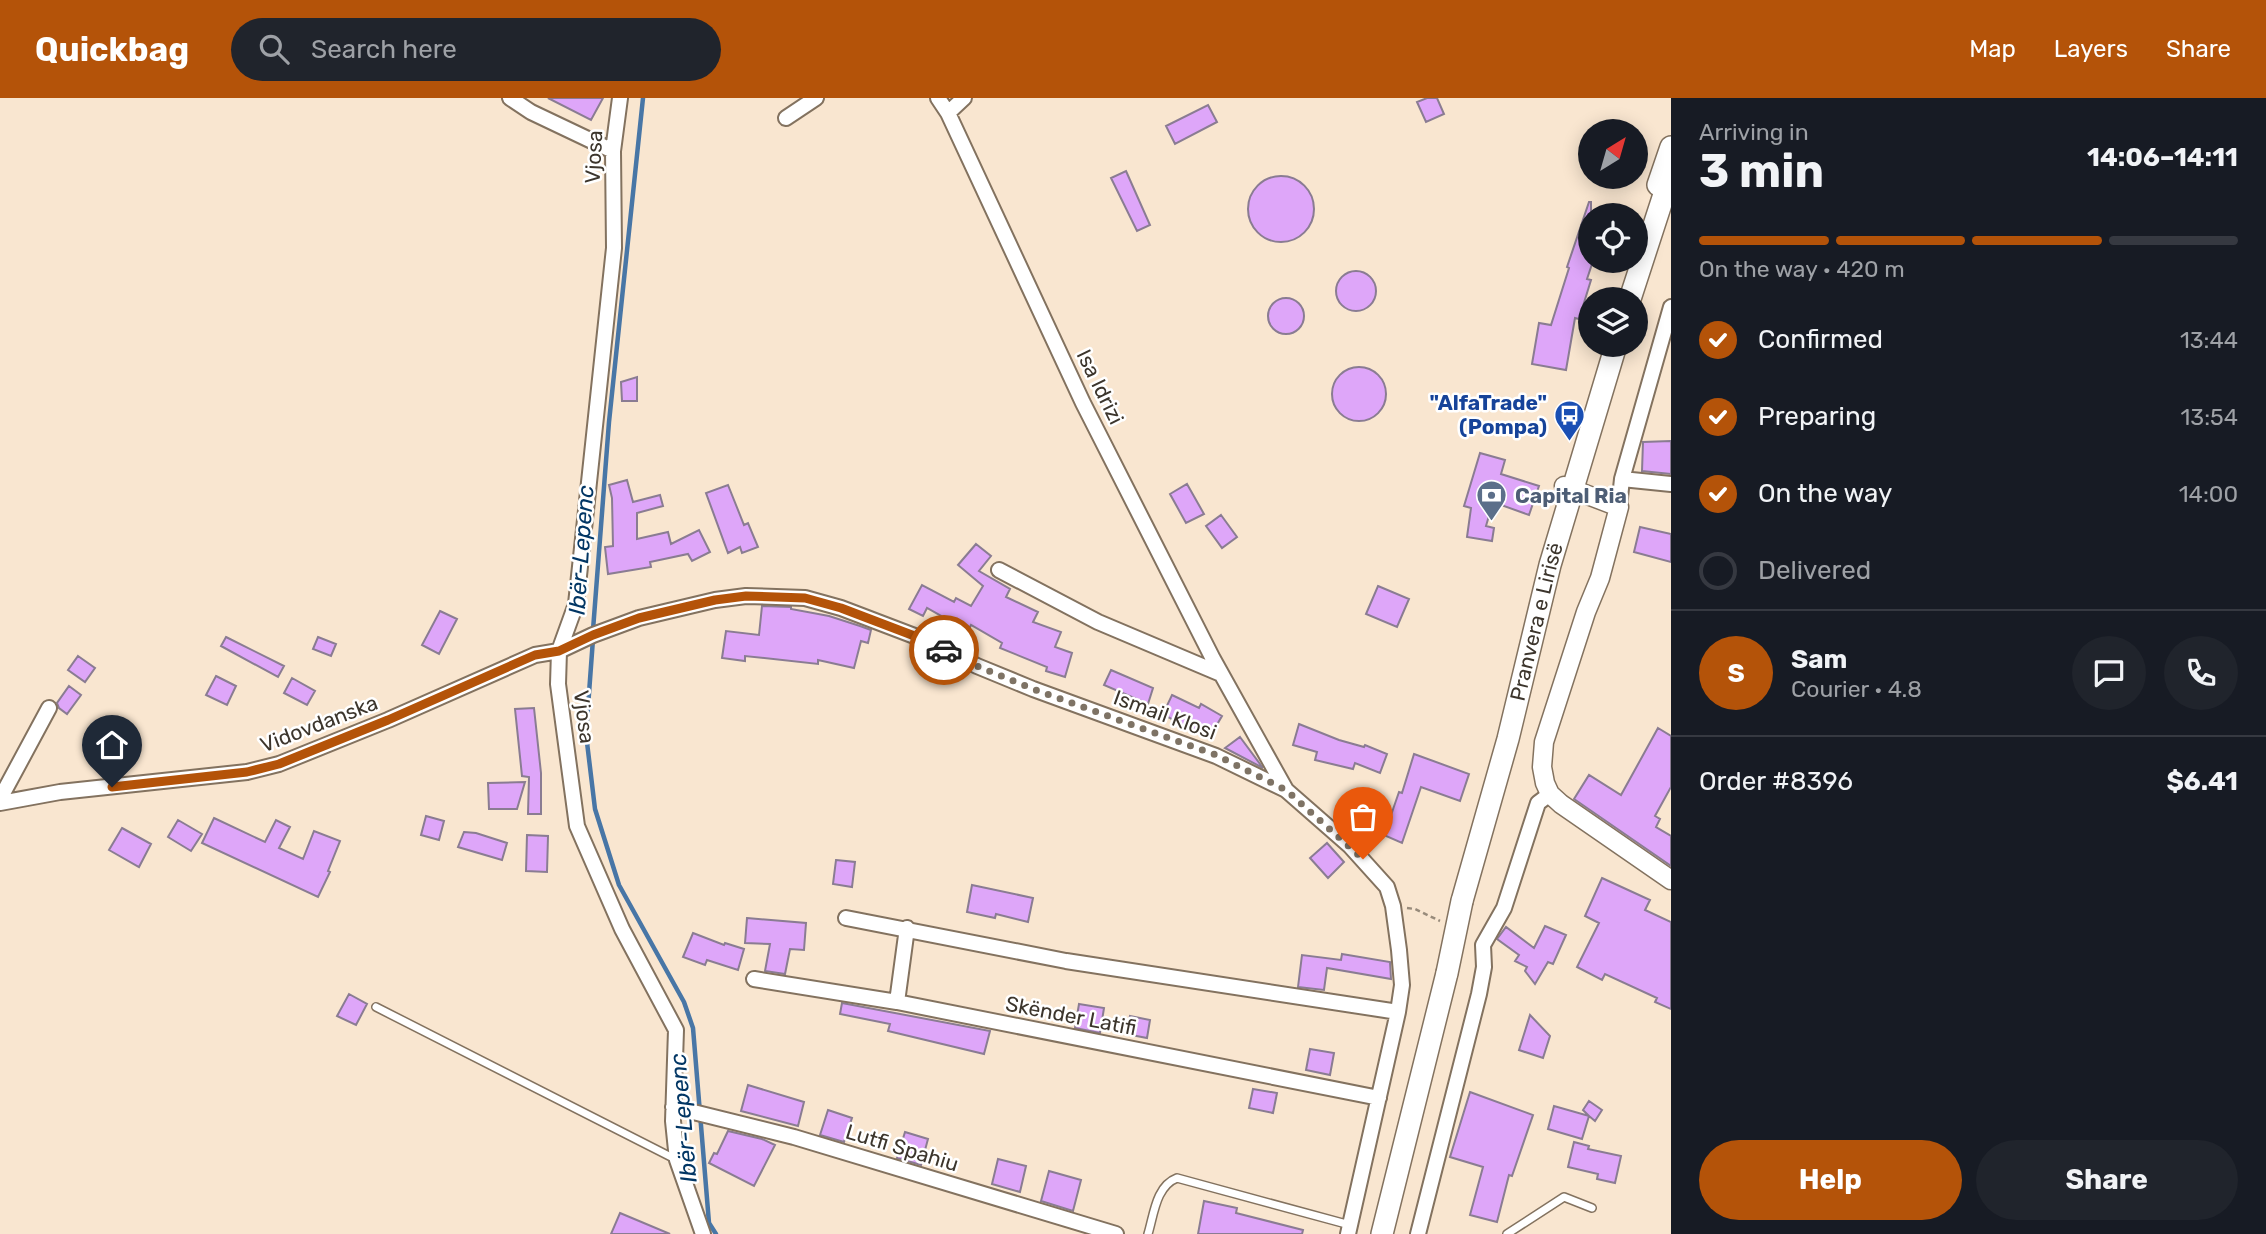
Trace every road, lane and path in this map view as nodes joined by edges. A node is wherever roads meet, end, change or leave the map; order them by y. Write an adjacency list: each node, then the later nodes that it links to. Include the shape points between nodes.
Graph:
1 (510, 98): 9 (street)
2 (620, 98): 9 (street, Vjosa)
3 (816, 98): 7 (street)
4 (938, 98): 6 (street, Isa Idrizi)
5 (964, 98): 6 (street)
6 (948, 113): 22 (street, Isa Idrizi, via 1083,403)
7 (786, 118)
8 (1671, 147): 11 (main road)
9 (612, 151): 21 (street, Vjosa, via 614,248 576,604)
10 (1671, 173): 12 (main road)
11 (1648, 215)
12 (1634, 287)
13 (1671, 307): 16 (street)
14 (1604, 357): 18 (main road, Pranvera e Lirisë)
15 (1612, 357): 18 (main road, Pranvera e Lirisë)
16 (1622, 479): 17 (street); 19 (street)
17 (1671, 484)
18 (1569, 488): 19 (street); 42 (main road, Pranvera e Lirisë, bridge)
19 (1619, 507): 25 (street, via 1544,742 1542,768)
20 (999, 570): 22 (street, via 1098,622)
21 (559, 651): 24 (street, Ismail Klosi, via 639,618 715,600 805,598 925,640 1033,689 1216,755); 26 (street, Vidovdanska, via 535,655 279,764 247,772); 35 (street, Vjosa, via 558,684 577,826 622,929 676,1030)
22 (1221, 674): 24 (street, Isa Idrizi)
23 (49, 708): 26 (street)
24 (1286, 790): 33 (street, Ismail Klosi, via 1350,846 1387,887 1399,950 1402,985)
25 (1550, 794): 27 (street); 43 (street, via 1538,803 1504,908 1483,945 1479,993)
26 (0, 801)
27 (1671, 880)
28 (846, 918): 29 (street)
29 (907, 929): 31 (street); 33 (street, via 1066,961)
30 (754, 979): 31 (street, Skënder Latifi)
31 (897, 1002): 34 (street, Skënder Latifi)
32 (376, 1007): 36 (lane)
33 (1398, 1012): 34 (street, Ismail Klosi)
34 (1379, 1098): 38 (street, Ismail Klosi)
35 (673, 1107): 36 (street, Vjosa); 40 (street, Lutfi Spahiu, via 794,1137)
36 (677, 1160): 39 (street, Vjosa)
37 (1592, 1208): 44 (lane, via 1564,1198)
38 (1349, 1229): 41 (lane, via 1177,1178 1161,1189)
39 (703, 1234)
40 (1116, 1234)
41 (1148, 1234)
42 (1382, 1234)
43 (1418, 1234)
44 (1507, 1234)

